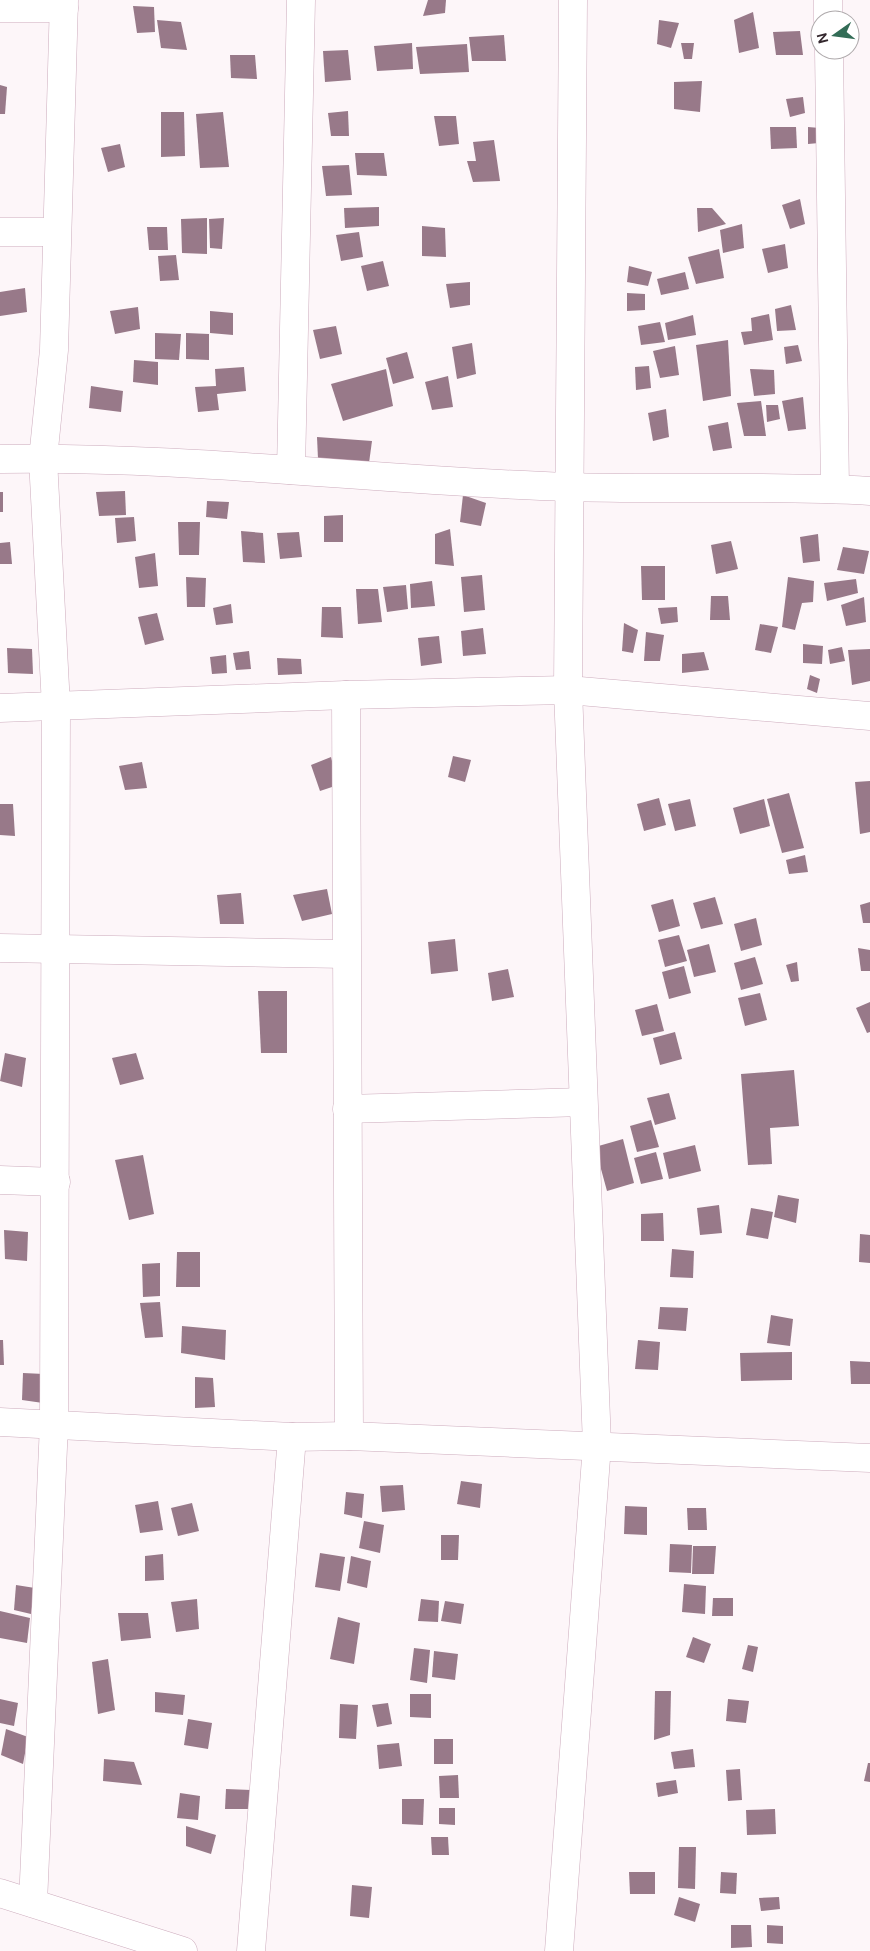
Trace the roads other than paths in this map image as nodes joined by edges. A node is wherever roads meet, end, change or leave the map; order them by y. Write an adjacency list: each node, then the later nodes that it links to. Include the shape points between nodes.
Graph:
1 (301, 0): 10 (street)
2 (573, 0): 11 (street)
3 (64, 4): 4 (street); 7 (street)
4 (0, 8)
5 (828, 60): 12 (street)
6 (0, 232): 7 (street)
7 (56, 232): 8 (street, via 54,350)
8 (44, 459): 9 (street); 10 (street); 16 (street)
9 (0, 460)
10 (291, 470): 11 (street)
11 (568, 487): 12 (street); 14 (street)
12 (835, 489): 13 (street)
13 (870, 490)
14 (568, 690): 15 (street); 18 (street); 22 (street)
15 (346, 695): 16 (street); 21 (street)
16 (56, 706): 17 (street); 20 (street)
17 (0, 708)
18 (870, 716)
19 (0, 948): 20 (street)
20 (56, 949): 21 (street); 25 (street)
21 (346, 954): 23 (street)
22 (583, 1102): 23 (street); 30 (street)
23 (347, 1109): 28 (street)
24 (0, 1180): 25 (street)
25 (56, 1182): 27 (street)
26 (0, 1422): 27 (street)
27 (54, 1424): 29 (street); 33 (street)
28 (349, 1436): 29 (street); 30 (street)
29 (292, 1437): 35 (street)
30 (597, 1445): 31 (street); 36 (street)
31 (870, 1458)
32 (0, 1892): 33 (street)
33 (33, 1903): 34 (street)
34 (183, 1951)
35 (251, 1951)
36 (559, 1951)

